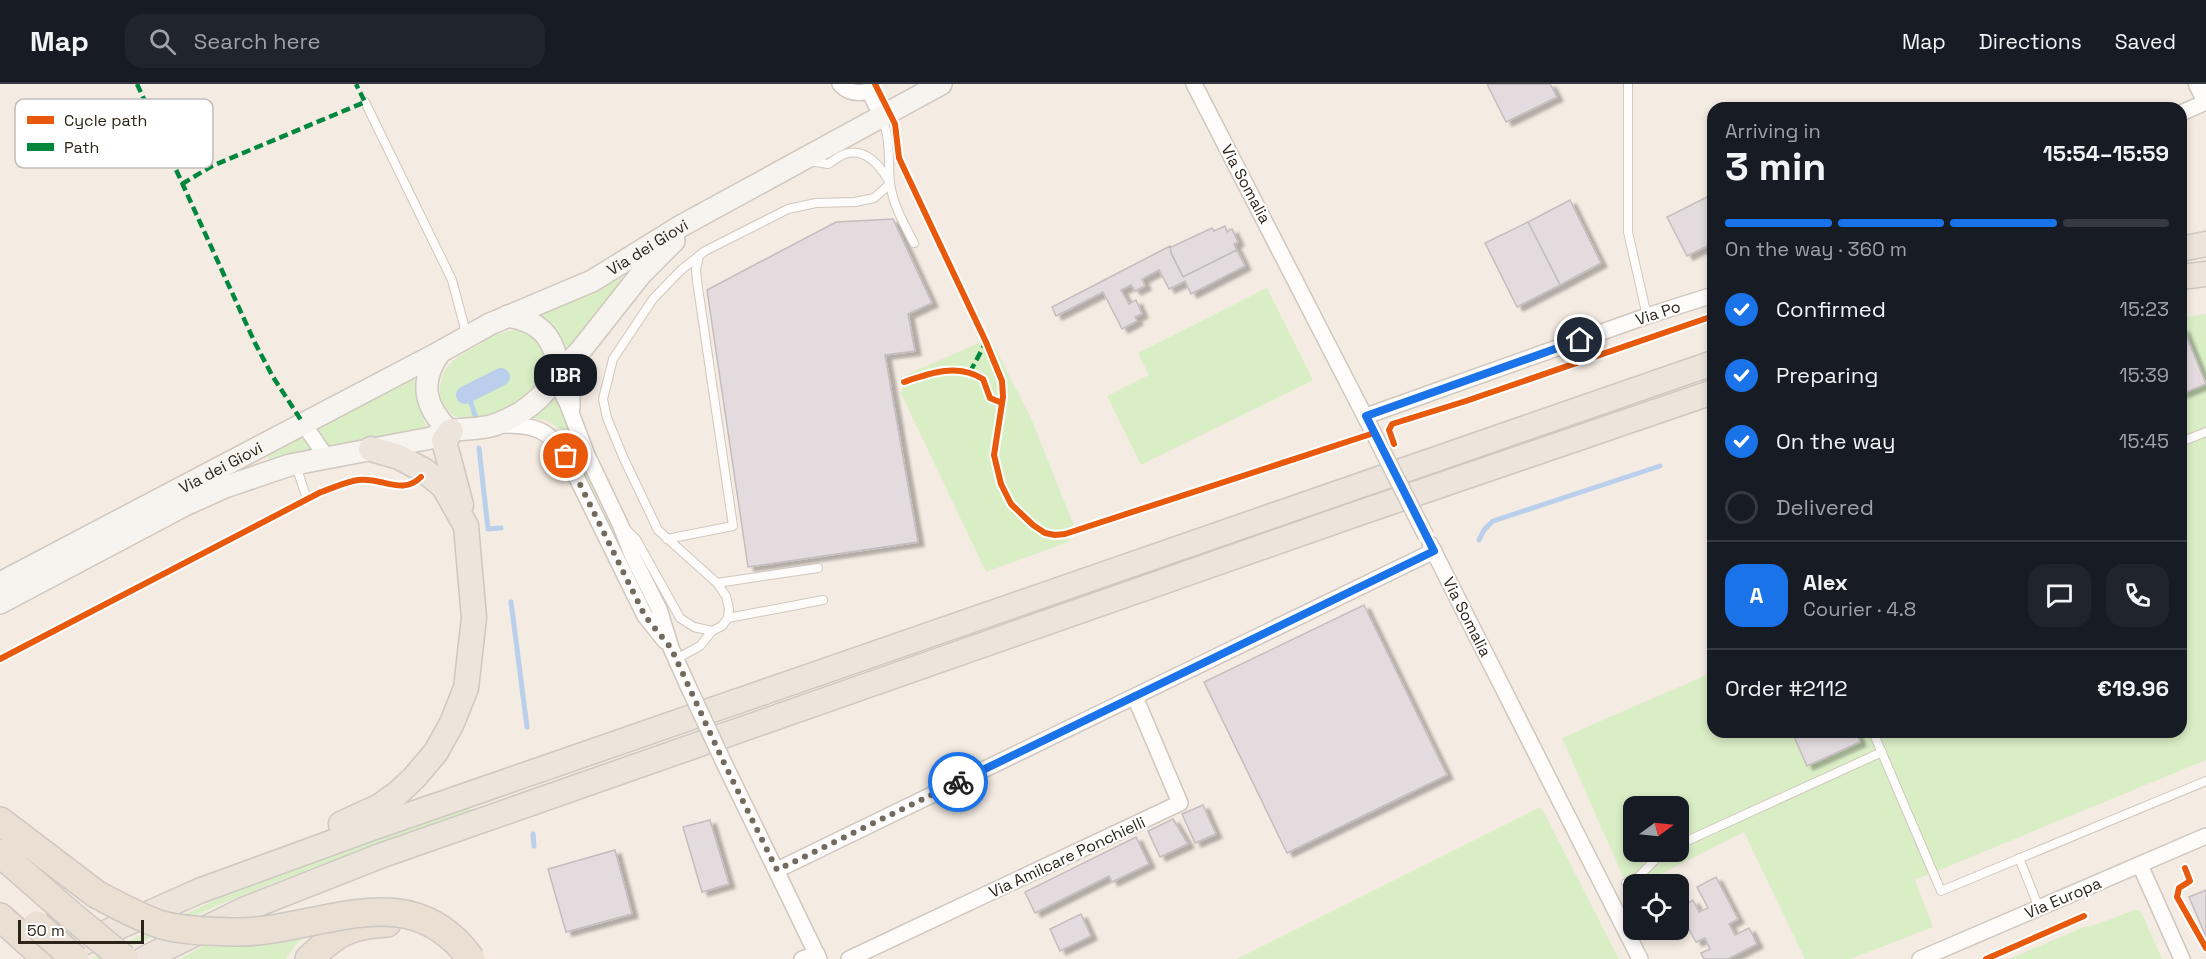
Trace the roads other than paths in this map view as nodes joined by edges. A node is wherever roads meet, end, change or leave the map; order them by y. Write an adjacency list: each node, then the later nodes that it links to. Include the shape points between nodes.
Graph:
1 (840, 84): 6 (street, via 858,93)
2 (941, 84): 10 (main road, Via dei Giovi)
3 (1194, 84): 29 (street, Via Somalia)
4 (1628, 84): 22 (lane, via 1628,232)
5 (2198, 84): 7 (street)
6 (868, 87): 10 (street)
7 (2206, 101): 9 (street)
8 (365, 102): 23 (lane, via 452,280)
9 (2187, 110)
10 (882, 117): 11 (main road, Via dei Giovi); 12 (lane, via 887,129)
11 (804, 159): 12 (lane, via 828,164 846,153 859,152 880,166); 13 (main road, Via dei Giovi)
12 (890, 184): 14 (lane, via 894,203); 17 (lane, via 874,198 816,202 788,209)
13 (721, 204): 21 (main road, Via dei Giovi, via 585,285); 24 (main road, Via dei Giovi, via 641,273)
14 (914, 243)
15 (2206, 244): 16 (highway)
16 (2187, 248)
17 (699, 256): 42 (lane, via 653,299 613,358 603,399 624,459 658,530); 42 (lane, via 697,281 733,526)
18 (2206, 274): 19 (highway)
19 (2187, 276)
20 (1707, 297): 22 (street, Via Po)
21 (508, 316): 23 (main road); 27 (main road, via 524,319 544,332 556,353)
22 (1647, 316): 29 (street, Via Po)
23 (464, 339): 25 (main road)
24 (581, 350): 27 (main road, Via dei Giovi); 30 (street, via 572,381)
25 (440, 352): 31 (main road, Via dei Giovi); 33 (main road, via 430,366 427,393 430,410)
26 (1707, 365): 67 (highway)
27 (555, 377): 30 (street); 32 (main road, via 536,400)
28 (1707, 394): 76 (highway, via 380,856 243,910)
29 (1366, 416): 43 (street, Via Somalia, bridge)
30 (573, 420): 40 (street)
31 (303, 423): 37 (street); 46 (main road, Via dei Giovi)
32 (496, 424): 33 (main road); 53 (street, via 538,429 557,442 645,616)
33 (450, 431): 36 (main road, Via dei Giovi); 41 (highway, via 444,441 445,449 456,477)
34 (2206, 432): 35 (lane)
35 (2187, 440)
36 (371, 449): 37 (main road, Via dei Giovi); 41 (highway, via 399,457 425,471 444,487)
37 (327, 458): 38 (main road, Via dei Giovi)
38 (296, 464): 39 (lane); 45 (main road, Via dei Giovi, via 258,474 185,505)
39 (308, 499)
40 (620, 524): 52 (lane, via 636,539 680,618 694,627); 53 (street, via 659,609)
41 (466, 526): 67 (highway, via 474,618 471,655 466,688 436,752 414,778 380,806 282,849)
42 (667, 539): 47 (lane)
43 (1434, 551): 54 (street); 82 (street, Via Somalia)
44 (818, 568): 47 (lane)
45 (38, 582): 48 (street); 50 (main road, Via dei Giovi)
46 (0, 583)
47 (717, 583): 51 (lane, via 726,596)
48 (0, 596)
49 (823, 600): 51 (lane)
50 (0, 603)
51 (728, 618): 52 (lane)
52 (712, 631): 53 (lane, via 700,646)
53 (674, 654): 65 (street, bridge)
54 (1135, 697): 65 (street); 81 (street, Via Amilcare Ponchielli, via 1180,803)
55 (1876, 738): 56 (lane)
56 (1882, 752): 60 (lane); 62 (lane, via 1941,891)
57 (2206, 781): 62 (lane)
58 (0, 821): 79 (highway, bridge, via 96,894 160,924 256,931 391,910 416,916 442,929)
59 (2206, 836): 64 (street, Via Europa)
60 (1689, 840)
61 (0, 853): 75 (highway, bridge)
62 (2019, 858): 69 (lane)
63 (1653, 862): 66 (lane)
64 (2140, 865): 69 (street, Via Europa); 84 (street)
65 (777, 870): 72 (street)
66 (1641, 874)
67 (229, 880): 73 (highway)
68 (0, 895): 71 (highway)
69 (2039, 908): 83 (street, Via Europa)
70 (0, 917): 71 (highway)
71 (28, 930): 73 (highway); 74 (highway, bridge)
72 (818, 956): 80 (street)
73 (47, 959)
74 (75, 959)
75 (124, 959)
76 (144, 959)
77 (309, 959): 78 (highway, via 343,931 363,924 389,923 434,937)
78 (457, 959)
79 (471, 959)
80 (802, 959)
81 (849, 959)
82 (1640, 959)
83 (1920, 959)
84 (2182, 959)

